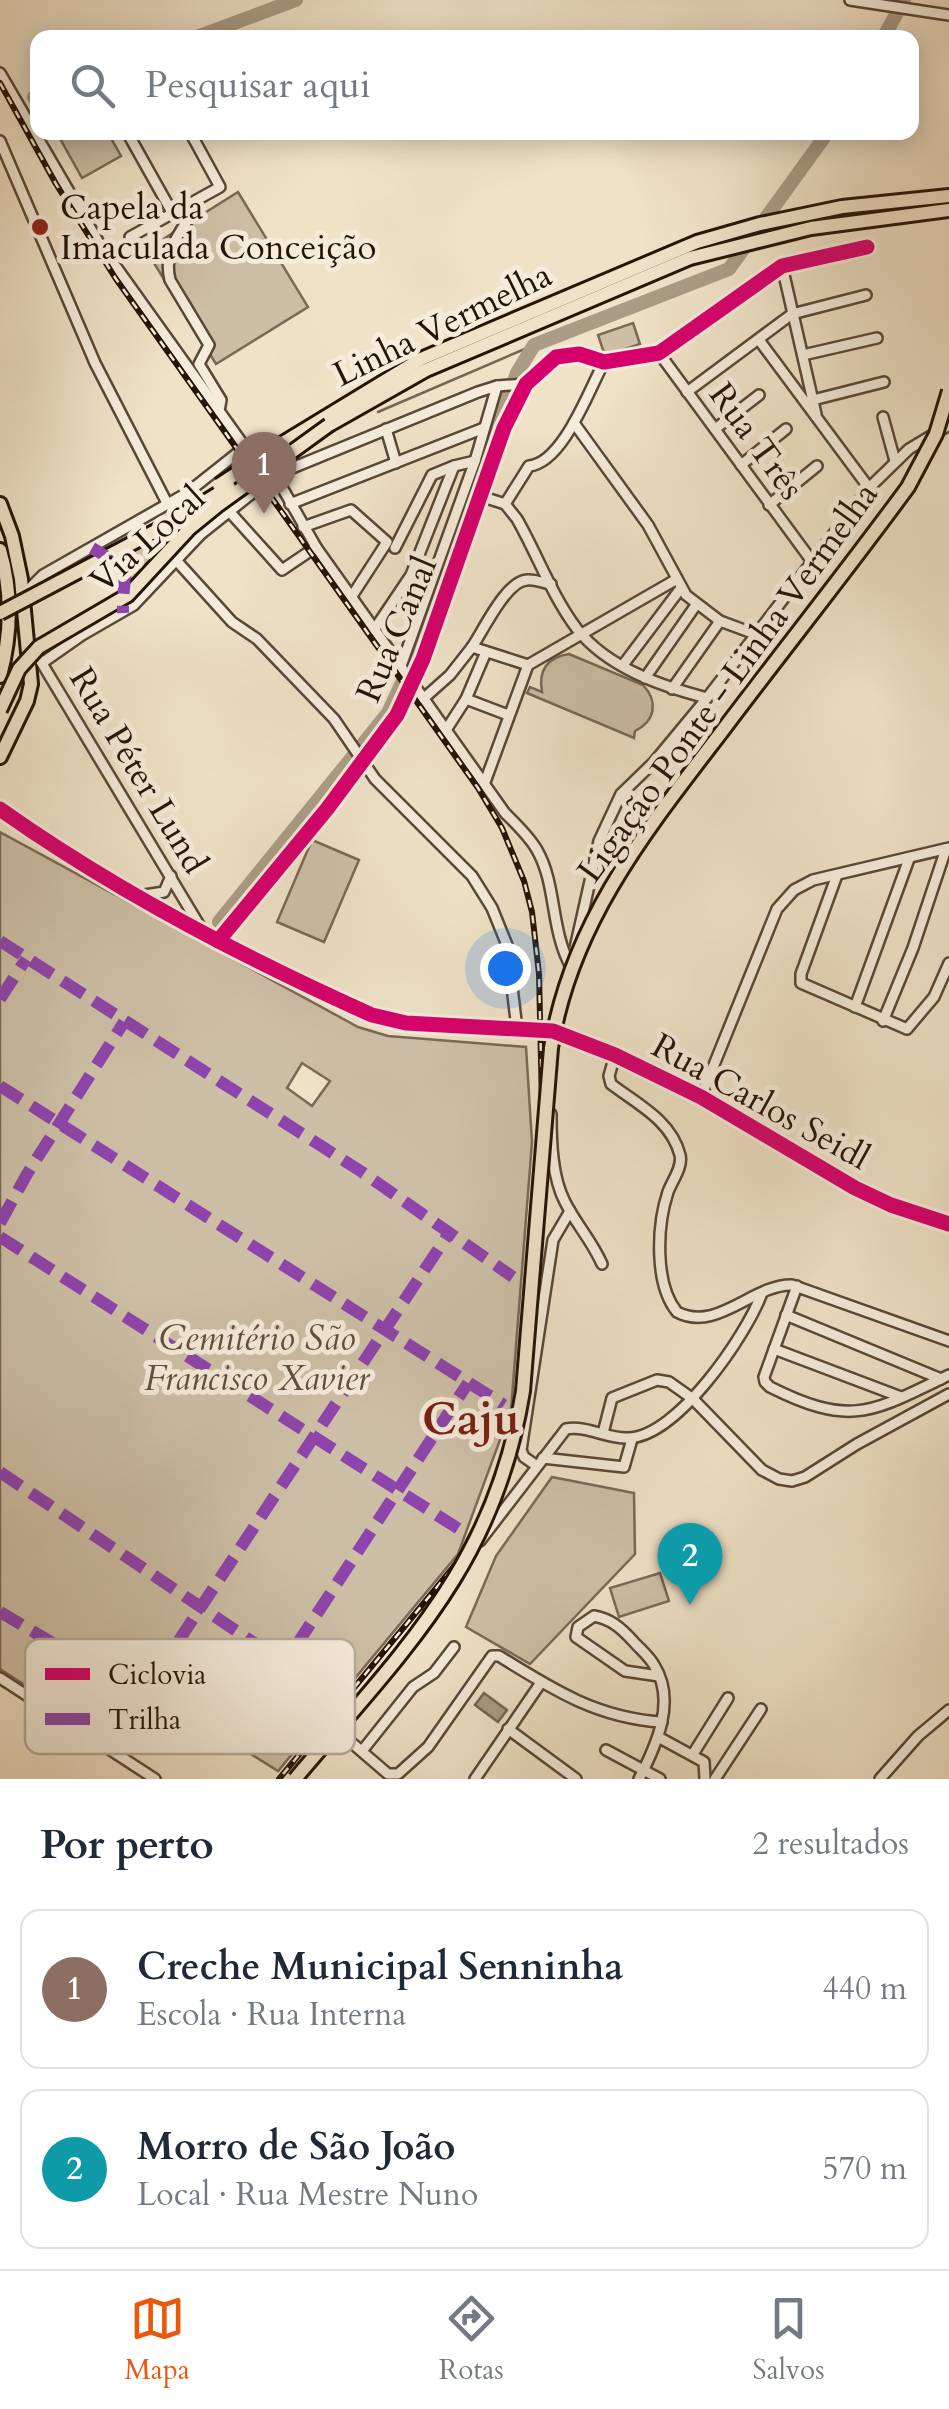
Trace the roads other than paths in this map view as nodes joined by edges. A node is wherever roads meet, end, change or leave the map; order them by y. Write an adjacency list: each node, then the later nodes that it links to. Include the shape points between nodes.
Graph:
1 (850, 0): 2 (street)
2 (949, 14)
3 (0, 74): 4 (street)
4 (30, 120)
5 (42, 140): 31 (street, via 99,243)
6 (131, 140): 12 (street)
7 (194, 140): 10 (street, via 220,186)
8 (0, 141): 52 (street, via 94,363)
9 (949, 196): 69 (highway, Linha Vermelha, bridge, via 842,207 697,242 421,360 190,504)
10 (191, 204): 12 (street); 31 (street, via 167,269 209,345 200,367 221,400)
11 (949, 210): 34 (highway, Linha Vermelha, via 844,222 721,248 426,370)
12 (172, 214): 13 (street)
13 (130, 237)
14 (867, 247): 16 (street)
15 (723, 254): 77 (street, Via Local, via 445,366 351,416 226,503 128,600 47,646)
16 (782, 266): 18 (street); 21 (street)
17 (866, 295): 18 (street)
18 (792, 314): 20 (street); 22 (street)
19 (877, 338): 22 (street)
20 (759, 340): 28 (street); 30 (street)
21 (659, 353): 23 (street, Rua Canal); 28 (street, Rua Três)
22 (803, 356): 30 (street)
23 (604, 362): 25 (street, Rua Canal, via 562,355); 33 (street)
24 (884, 382): 30 (street, Rua Três)
25 (523, 384): 26 (street); 48 (street, Rua Canal)
26 (501, 385): 36 (street); 38 (street)
27 (949, 391): 135 (highway, Ligação Ponte - Linha Vermelha, bridge, via 908,487 656,817 589,924 552,1040 523,1392 499,1492 440,1604)
28 (687, 392): 37 (street, Rua Três)
29 (759, 396): 37 (street)
30 (810, 400): 47 (street)
31 (218, 411): 52 (street, via 245,447)
32 (883, 417): 41 (street)
33 (574, 422): 51 (street, via 542,462 529,466); 65 (street, via 648,525)
34 (328, 425): 69 (highway, Linha Vermelha, bridge, via 188,513); 87 (highway, bridge, via 190,528 128,595 39,647 19,669)
35 (949, 425): 41 (street)
36 (484, 428): 40 (street); 42 (street)
37 (714, 428): 43 (street, Rua Três)
38 (386, 429): 42 (street); 46 (street)
39 (786, 430): 43 (street)
40 (474, 461): 44 (street); 80 (street)
41 (895, 461): 47 (street)
42 (396, 463): 50 (street)
43 (741, 465): 53 (street, Rua Três)
44 (454, 466): 56 (street, via 432,475); 61 (street)
45 (816, 466): 53 (street)
46 (274, 475): 50 (street); 54 (street)
47 (869, 488): 60 (street)
48 (480, 496): 51 (street); 80 (street, Rua Canal)
49 (0, 504): 62 (highway)
50 (290, 504): 55 (street)
51 (505, 504): 64 (street)
52 (168, 505): 63 (street)
53 (769, 505): 60 (street, Rua Três)
54 (228, 510): 57 (street, via 282,570); 59 (street)
55 (303, 527): 56 (street, via 347,509); 57 (street)
56 (391, 545): 61 (street); 66 (street)
57 (316, 548): 66 (street)
58 (0, 550): 81 (highway, via 9,614)
59 (176, 559): 77 (street, via 134,605); 90 (street, via 334,719)
60 (811, 560): 73 (street)
61 (416, 561): 71 (street)
62 (18, 562): 63 (street, via 31,575); 68 (highway)
63 (43, 575): 68 (street)
64 (551, 584): 72 (street); 75 (street, via 518,583)
65 (679, 584): 67 (street); 72 (street); 79 (street)
66 (352, 596): 71 (street)
67 (696, 604): 70 (street); 82 (street)
68 (24, 605): 74 (highway)
69 (0, 610)
70 (720, 621): 73 (street); 83 (street)
71 (374, 630): 80 (street)
72 (580, 633): 78 (street); 79 (street)
73 (755, 634): 84 (street)
74 (26, 636): 77 (street, Rua Péter Lund); 91 (highway, via 29,693)
75 (472, 647): 76 (street); 85 (street)
76 (486, 652): 78 (street); 86 (street)
77 (40, 659): 98 (street, Rua Péter Lund)
78 (528, 665): 88 (street)
79 (622, 665): 82 (street)
80 (407, 674): 85 (street); 90 (street, Rua Canal, via 397,715)
81 (0, 676)
82 (645, 678): 83 (street)
83 (672, 689): 84 (street)
84 (707, 698): 104 (street, via 614,805 599,841)
85 (423, 699): 89 (street)
86 (466, 699): 88 (street); 89 (street)
87 (0, 710)
88 (508, 716): 92 (street)
89 (446, 730): 92 (street)
90 (358, 754): 102 (street, Rua Canal, via 327,809); 107 (street, via 472,876 492,908 507,945)
91 (0, 757)
92 (484, 782): 104 (street, via 539,852 557,938)
93 (0, 809): 100 (street, Rua Carlos Seidl)
94 (947, 848): 95 (street); 96 (street)
95 (909, 858): 97 (street); 105 (street)
96 (943, 862): 99 (street); 106 (street)
97 (838, 875): 105 (street, via 800,979); 110 (street, via 798,886 777,910)
98 (172, 876): 100 (street, via 164,892); 101 (street, Rua Péter Lund)
99 (949, 879)
100 (136, 896): 101 (street, Rua Carlos Seidl)
101 (204, 933): 102 (street, Rua Carlos Seidl)
102 (218, 941): 107 (street, Rua Carlos Seidl, via 372,1016)
103 (949, 963): 106 (street, via 916,1022 906,1029)
104 (571, 967): 108 (street)
105 (855, 1007): 106 (street)
106 (883, 1021)
107 (517, 1029): 108 (street, Rua Carlos Seidl)
108 (553, 1031): 109 (street, Rua Carlos Seidl); 111 (street, via 552,1146)
109 (615, 1055): 110 (street, Rua Carlos Seidl); 115 (street, via 611,1084 657,1116 680,1155 664,1208 660,1265 672,1306 702,1318)
110 (700, 1097): 112 (street, Rua Carlos Seidl, via 855,1188)
111 (570, 1211): 113 (street); 125 (street, via 553,1240 521,1450)
112 (949, 1224)
113 (602, 1264)
114 (796, 1286): 115 (street, via 776,1285); 116 (street); 117 (street)
115 (762, 1294): 122 (street, via 746,1329)
116 (786, 1315): 118 (street); 119 (street)
117 (949, 1342)
118 (774, 1349): 121 (street); 121 (street, via 764,1380 770,1386 840,1412 869,1411)
119 (945, 1377): 121 (street)
120 (949, 1394): 122 (street, via 792,1480 762,1470)
121 (901, 1397)
122 (693, 1398): 123 (street, via 665,1381 645,1384 612,1398); 124 (street)
123 (603, 1434): 124 (street); 125 (street, via 566,1429)
124 (632, 1438): 125 (street, via 624,1466)
125 (540, 1462): 126 (street)
126 (480, 1541)
127 (445, 1586): 133 (street)
128 (454, 1647): 143 (street)
129 (659, 1676): 129 (street, via 625,1671 578,1639 578,1627 594,1616 614,1623); 138 (street)
130 (0, 1678): 132 (street)
131 (540, 1684): 138 (street, via 609,1715); 139 (street); 143 (street, via 499,1656 488,1660 428,1747 398,1774 388,1774)
132 (25, 1694)
133 (355, 1696)
134 (728, 1698): 146 (street)
135 (355, 1707)
136 (762, 1710): 156 (street)
137 (949, 1710): 157 (street)
138 (662, 1722): 140 (street)
139 (508, 1729): 147 (street); 151 (street)
140 (660, 1738): 146 (street); 148 (street)
141 (355, 1745): 143 (street)
142 (606, 1750): 148 (street)
143 (362, 1751)
144 (116, 1754): 149 (street)
145 (316, 1754): 150 (highway, Ligação Ponte - Linha Vermelha, bridge)
146 (693, 1754): 155 (street, via 707,1767)
147 (563, 1768): 152 (street); 153 (street)
148 (642, 1774): 154 (street)
149 (154, 1779)
150 (295, 1779)
151 (475, 1779)
152 (556, 1779)
153 (576, 1779)
154 (660, 1779)
155 (706, 1779)
156 (715, 1779)
157 (880, 1779)

